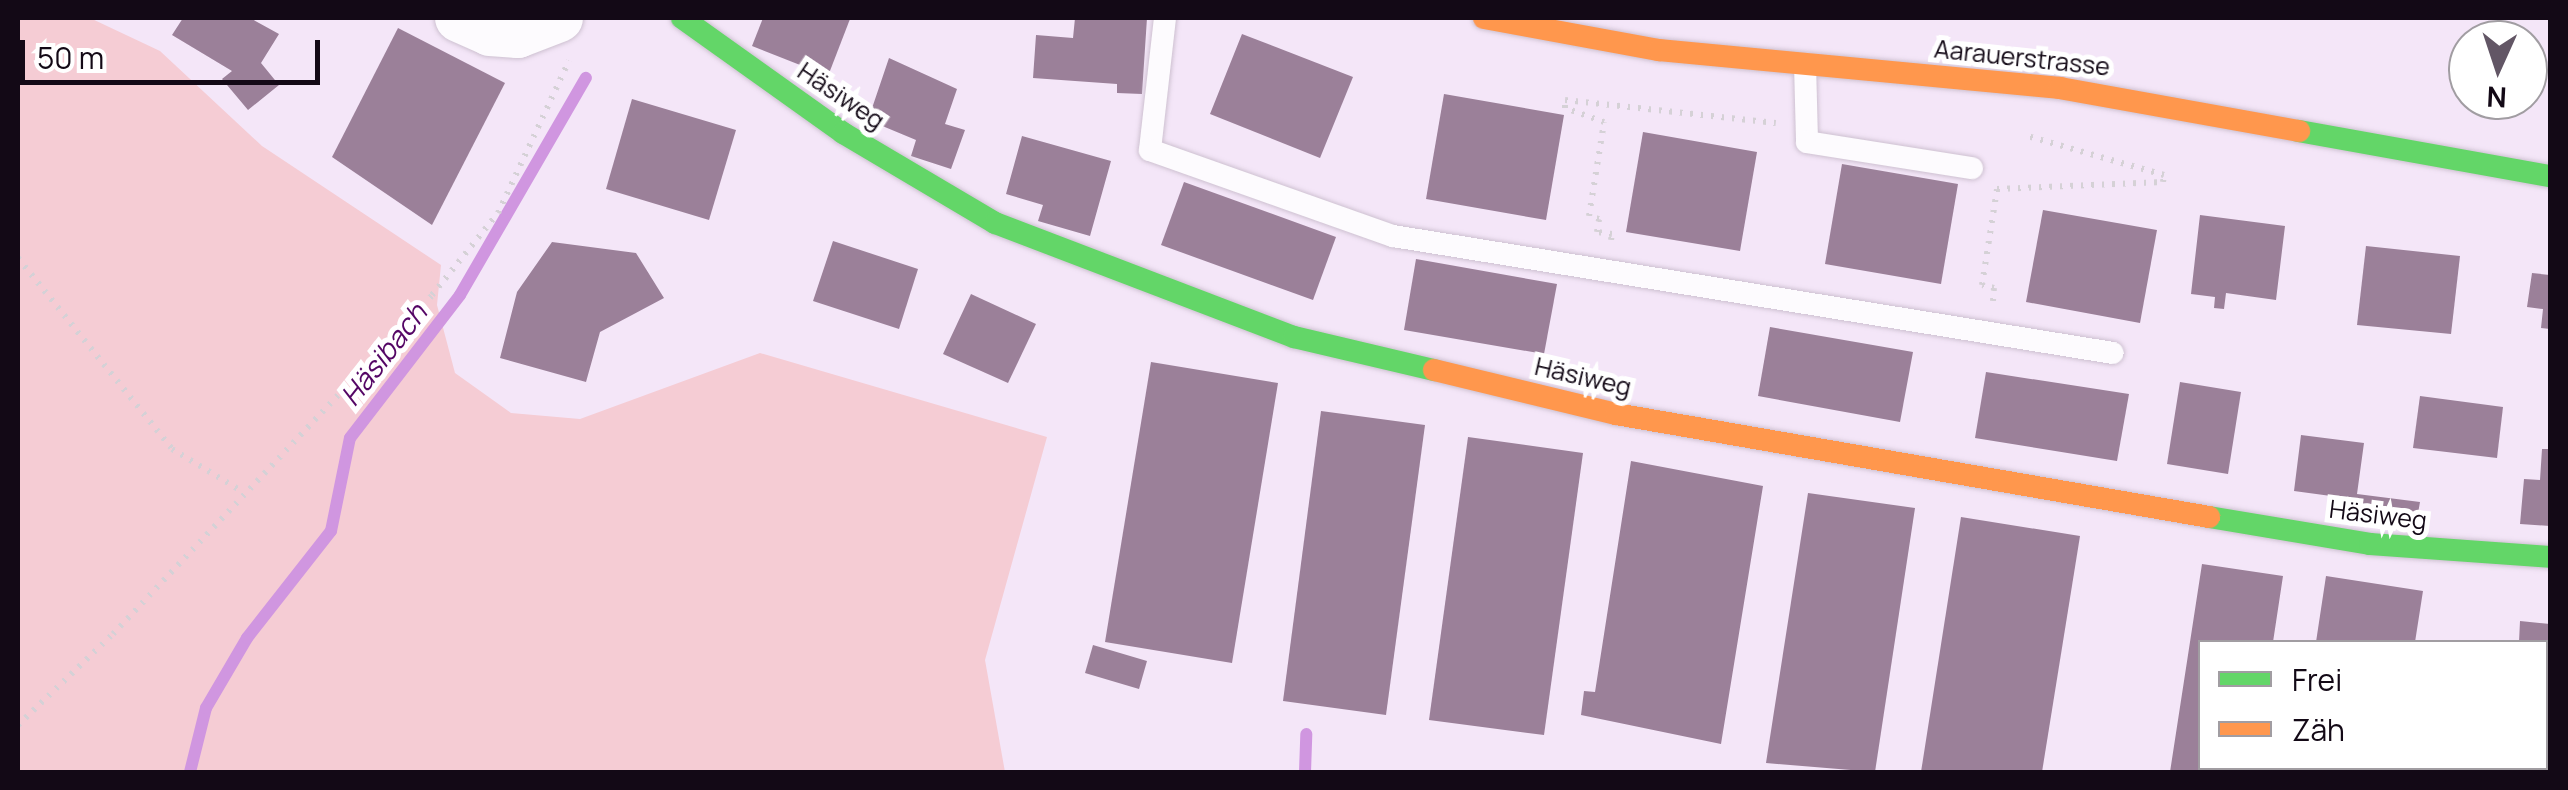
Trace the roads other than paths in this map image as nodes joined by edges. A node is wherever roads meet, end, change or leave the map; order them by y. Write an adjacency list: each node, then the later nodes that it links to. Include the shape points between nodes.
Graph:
1 (460, 18): 5 (street, via 490,32)
2 (682, 18): 10 (street, Häsiweg, via 842,133 995,223 1294,337 1616,414 2159,510 2370,544)
3 (1165, 18): 9 (lane, via 1150,150 1393,236)
4 (1484, 18): 6 (street, Aarauerstrasse, via 1659,50)
5 (567, 30)
6 (1805, 64): 7 (lane, via 1807,142); 8 (street, Aarauerstrasse, via 2060,88)
7 (1972, 168)
8 (2550, 176)
9 (2112, 354)
10 (2550, 558)

